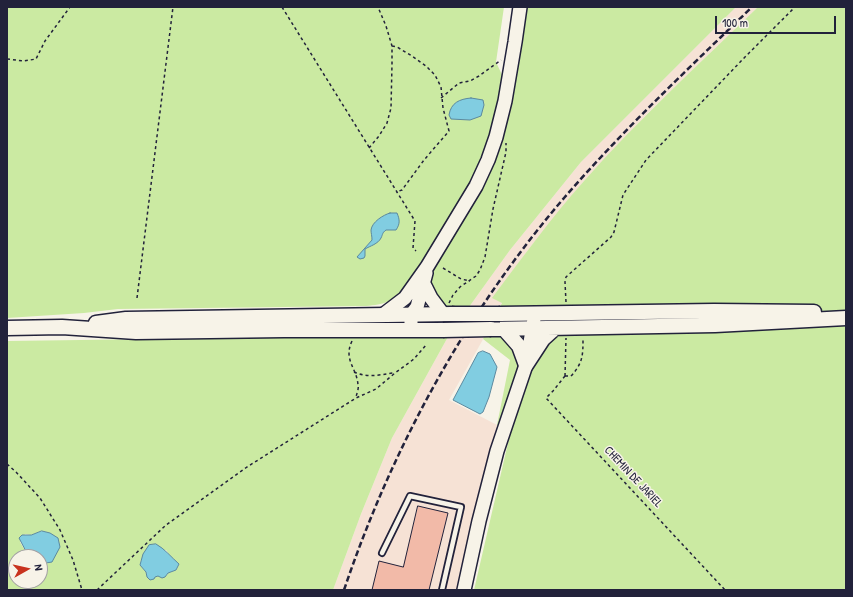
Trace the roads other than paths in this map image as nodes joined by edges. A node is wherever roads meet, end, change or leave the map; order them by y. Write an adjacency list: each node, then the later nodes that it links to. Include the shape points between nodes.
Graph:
1 (520, 7): 2 (main road, via 498,129 488,160 476,186)
2 (427, 267): 3 (main road); 4 (main road)
3 (424, 284): 5 (main road, via 431,298); 9 (main road, via 417,307)
4 (405, 298): 6 (main road); 9 (main road)
5 (448, 311): 7 (main road, bridge); 9 (main road)
6 (384, 314): 9 (main road); 11 (main road, via 126,319)
7 (535, 314): 8 (main road, via 783,311); 14 (main road)
8 (846, 314)
9 (411, 315): 16 (main road)
10 (846, 318): 15 (main road, via 715,325)
11 (62, 327): 12 (main road); 16 (main road, via 136,332)
12 (7, 328)
13 (498, 329): 14 (main road); 16 (main road, bridge); 17 (main road, via 519,346)
14 (532, 329): 15 (main road); 17 (main road)
15 (554, 329): 17 (main road, via 543,339)
16 (411, 330)
17 (526, 365): 20 (main road, via 495,458)
18 (382, 554): 19 (lane, via 410,496 461,507)
19 (442, 590)
20 (464, 590)

